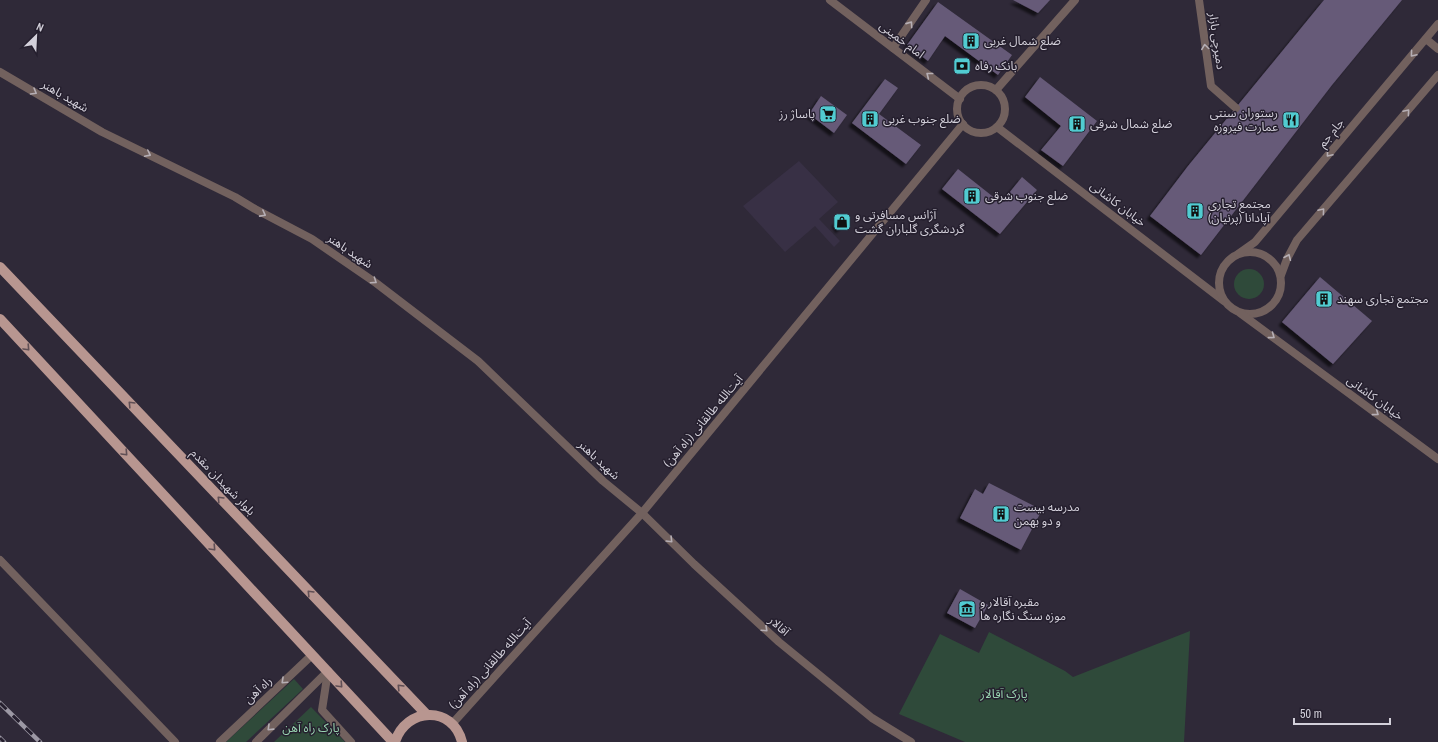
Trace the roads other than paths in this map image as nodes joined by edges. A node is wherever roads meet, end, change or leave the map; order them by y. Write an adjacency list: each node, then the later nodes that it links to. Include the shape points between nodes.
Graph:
1 (830, 0): 7 (street, امام خمینی)
2 (926, 0): 7 (street, one-way to 2)
3 (1075, 0): 11 (street)
4 (1199, 0): 13 (street, دمیرچی بازار, one-way to 4, via 1211,86)
5 (1438, 24): 6 (street, جام جم)
6 (1426, 39): 8 (street); 16 (street, جام جم, one-way to 16, via 1255,242)
7 (893, 48): 12 (street, امام خمینی, one-way to 7)
8 (1438, 49)
9 (0, 72): 23 (street, شهید باهنر, one-way to 23, via 102,132 236,197 255,210 312,239 376,283 478,361 603,481)
10 (1438, 75): 18 (street, one-way to 10, via 1297,240)
11 (996, 90): 12 (street, via 983,85 976,86 969,88); 15 (street, via 1003,100 1005,113)
12 (960, 99): 14 (street, via 958,112)
13 (1236, 108)
14 (963, 124): 15 (street, via 976,132 991,131); 23 (street, (راه آهن) آیت‌الله طالقانی)
15 (997, 127): 19 (street, خیابان کاشانی)
16 (1238, 254): 18 (street, via 1259,253 1269,258); 19 (street, via 1222,268 1219,279)
17 (0, 267): 27 (main road, بلوار شهیدان مقدم, one-way to 17)
18 (1281, 275): 20 (street, via 1282,286 1274,304 1258,313)
19 (1224, 301): 20 (street)
20 (1240, 313): 22 (street, خیابان کاشانی, one-way to 22)
21 (0, 319): 25 (main road, one-way to 25)
22 (1438, 459)
23 (642, 513): 28 (street, (راه آهن) آیت‌الله طالقانی); 35 (street, آقالار, one-way to 35, via 779,642 872,718)
24 (0, 560): 29 (street)
25 (312, 655): 26 (main road); 30 (street, راه آهن, one-way to 30)
26 (328, 671): 31 (street, one-way to 31); 32 (street, via 322,710); 33 (main road, one-way to 33)
27 (427, 715): 28 (main road, via 445,719); 33 (main road, via 409,721 402,727)
28 (452, 724): 34 (main road)
29 (175, 742)
30 (220, 742)
31 (256, 742)
32 (351, 742)
33 (394, 742)
34 (462, 742)
35 (911, 742)

